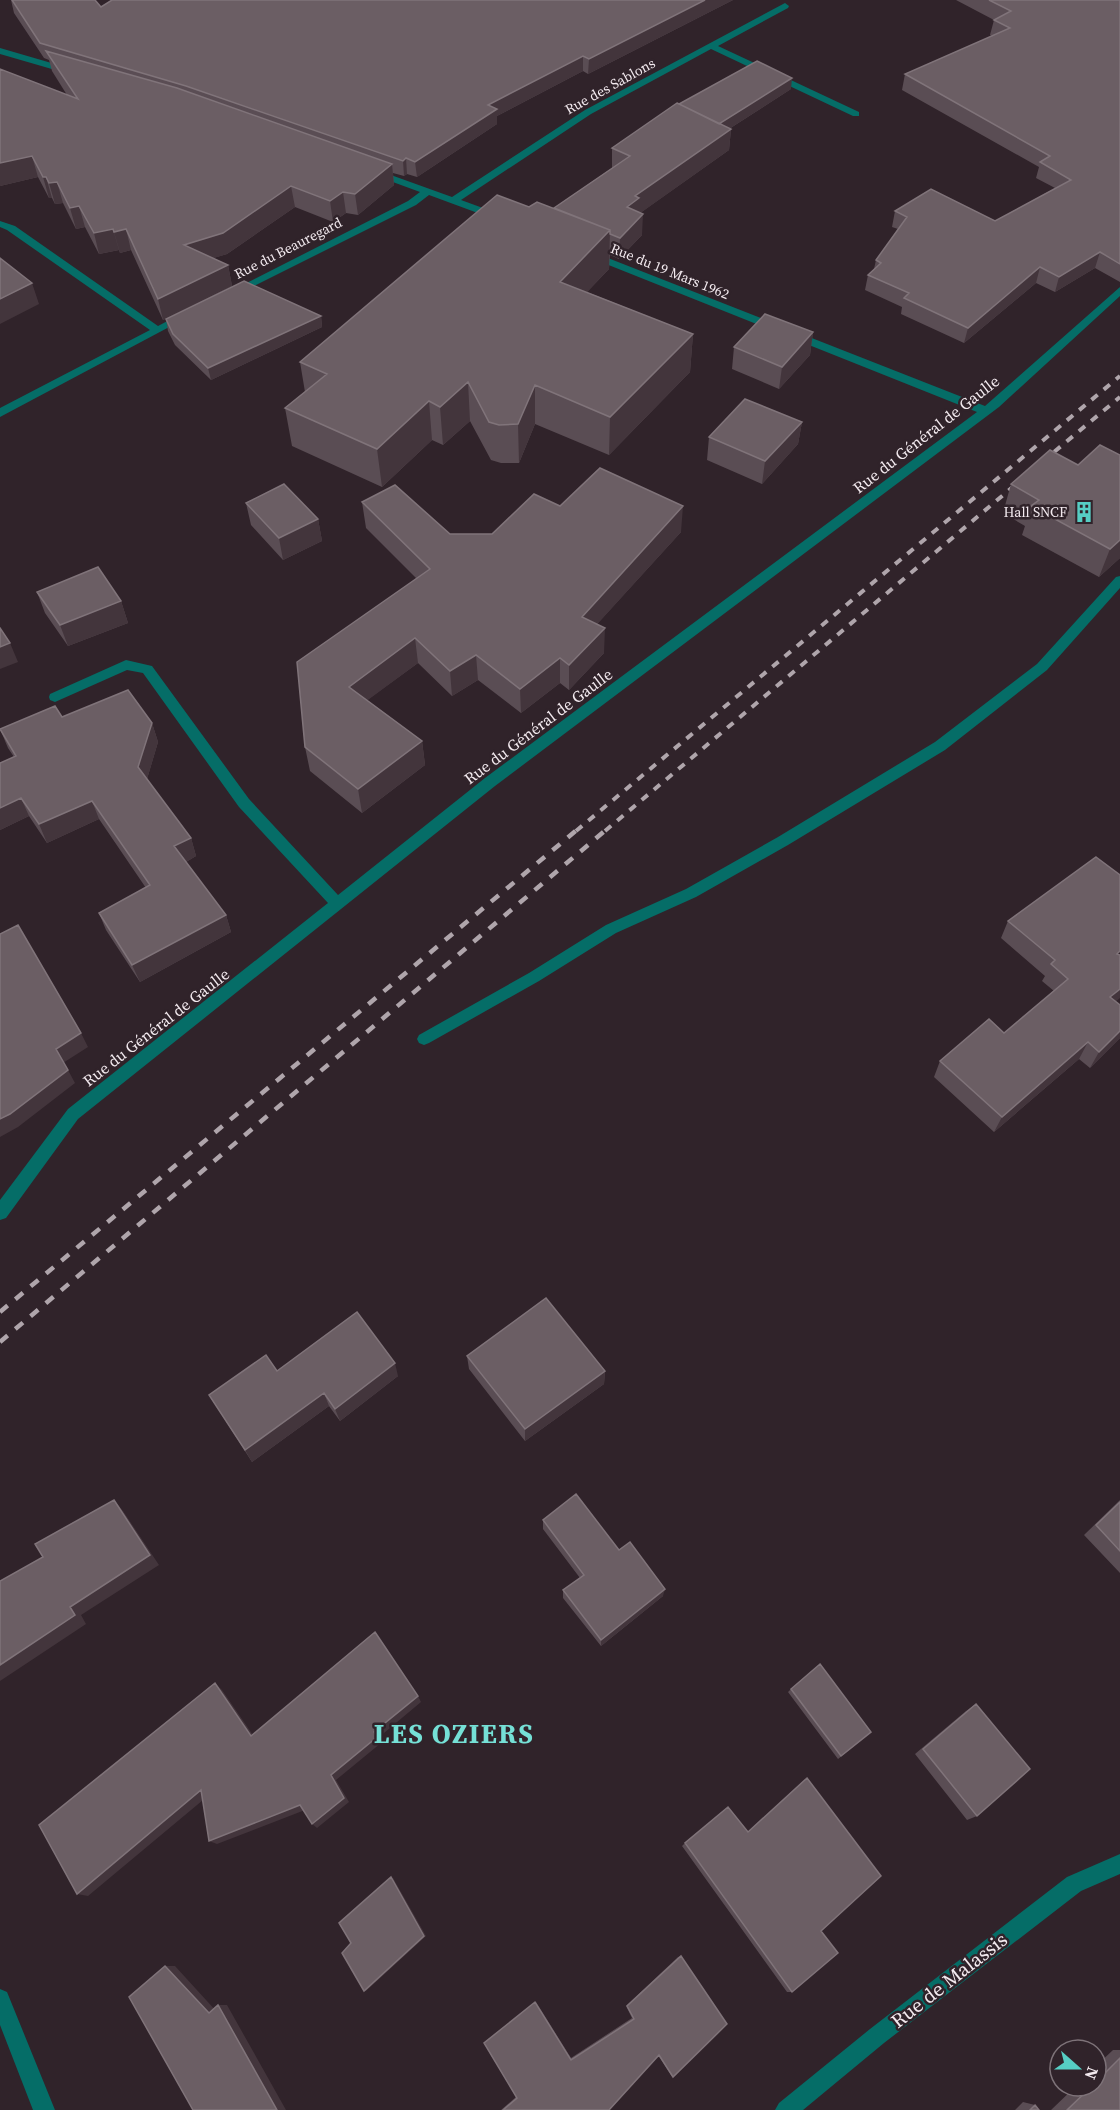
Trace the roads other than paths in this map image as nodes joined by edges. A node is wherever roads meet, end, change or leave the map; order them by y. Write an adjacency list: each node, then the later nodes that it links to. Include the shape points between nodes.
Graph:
1 (785, 6): 2 (street, Rue des Sablons)
2 (711, 46): 5 (street); 8 (street, Rue des Sablons, via 588,112)
3 (0, 51): 4 (street)
4 (76, 73)
5 (856, 114)
6 (362, 167): 7 (street)
7 (428, 191): 8 (street); 13 (street, Rue du Beauregard, via 412,203)
8 (454, 200): 9 (street)
9 (509, 221)
10 (0, 224): 15 (street)
11 (574, 247): 16 (street, Rue du 19 Mars 1962)
12 (1120, 290): 16 (street, Rue du Général de Gaulle)
13 (221, 298)
14 (189, 314): 15 (street)
15 (157, 330): 17 (street)
16 (986, 411): 20 (street, Rue du Général de Gaulle, via 490,782)
17 (0, 413)
18 (1120, 580): 21 (street, via 1042,667 940,746 783,841 691,893 611,929)
19 (55, 697): 20 (street, via 126,665 147,669 243,802)
20 (338, 904): 22 (street, Rue du Général de Gaulle, via 73,1114)
21 (424, 1039)
22 (0, 1213)
23 (1120, 1864): 26 (street, Rue de Malassis, via 1074,1884)
24 (0, 1999): 25 (street)
25 (44, 2110)
26 (786, 2110)

